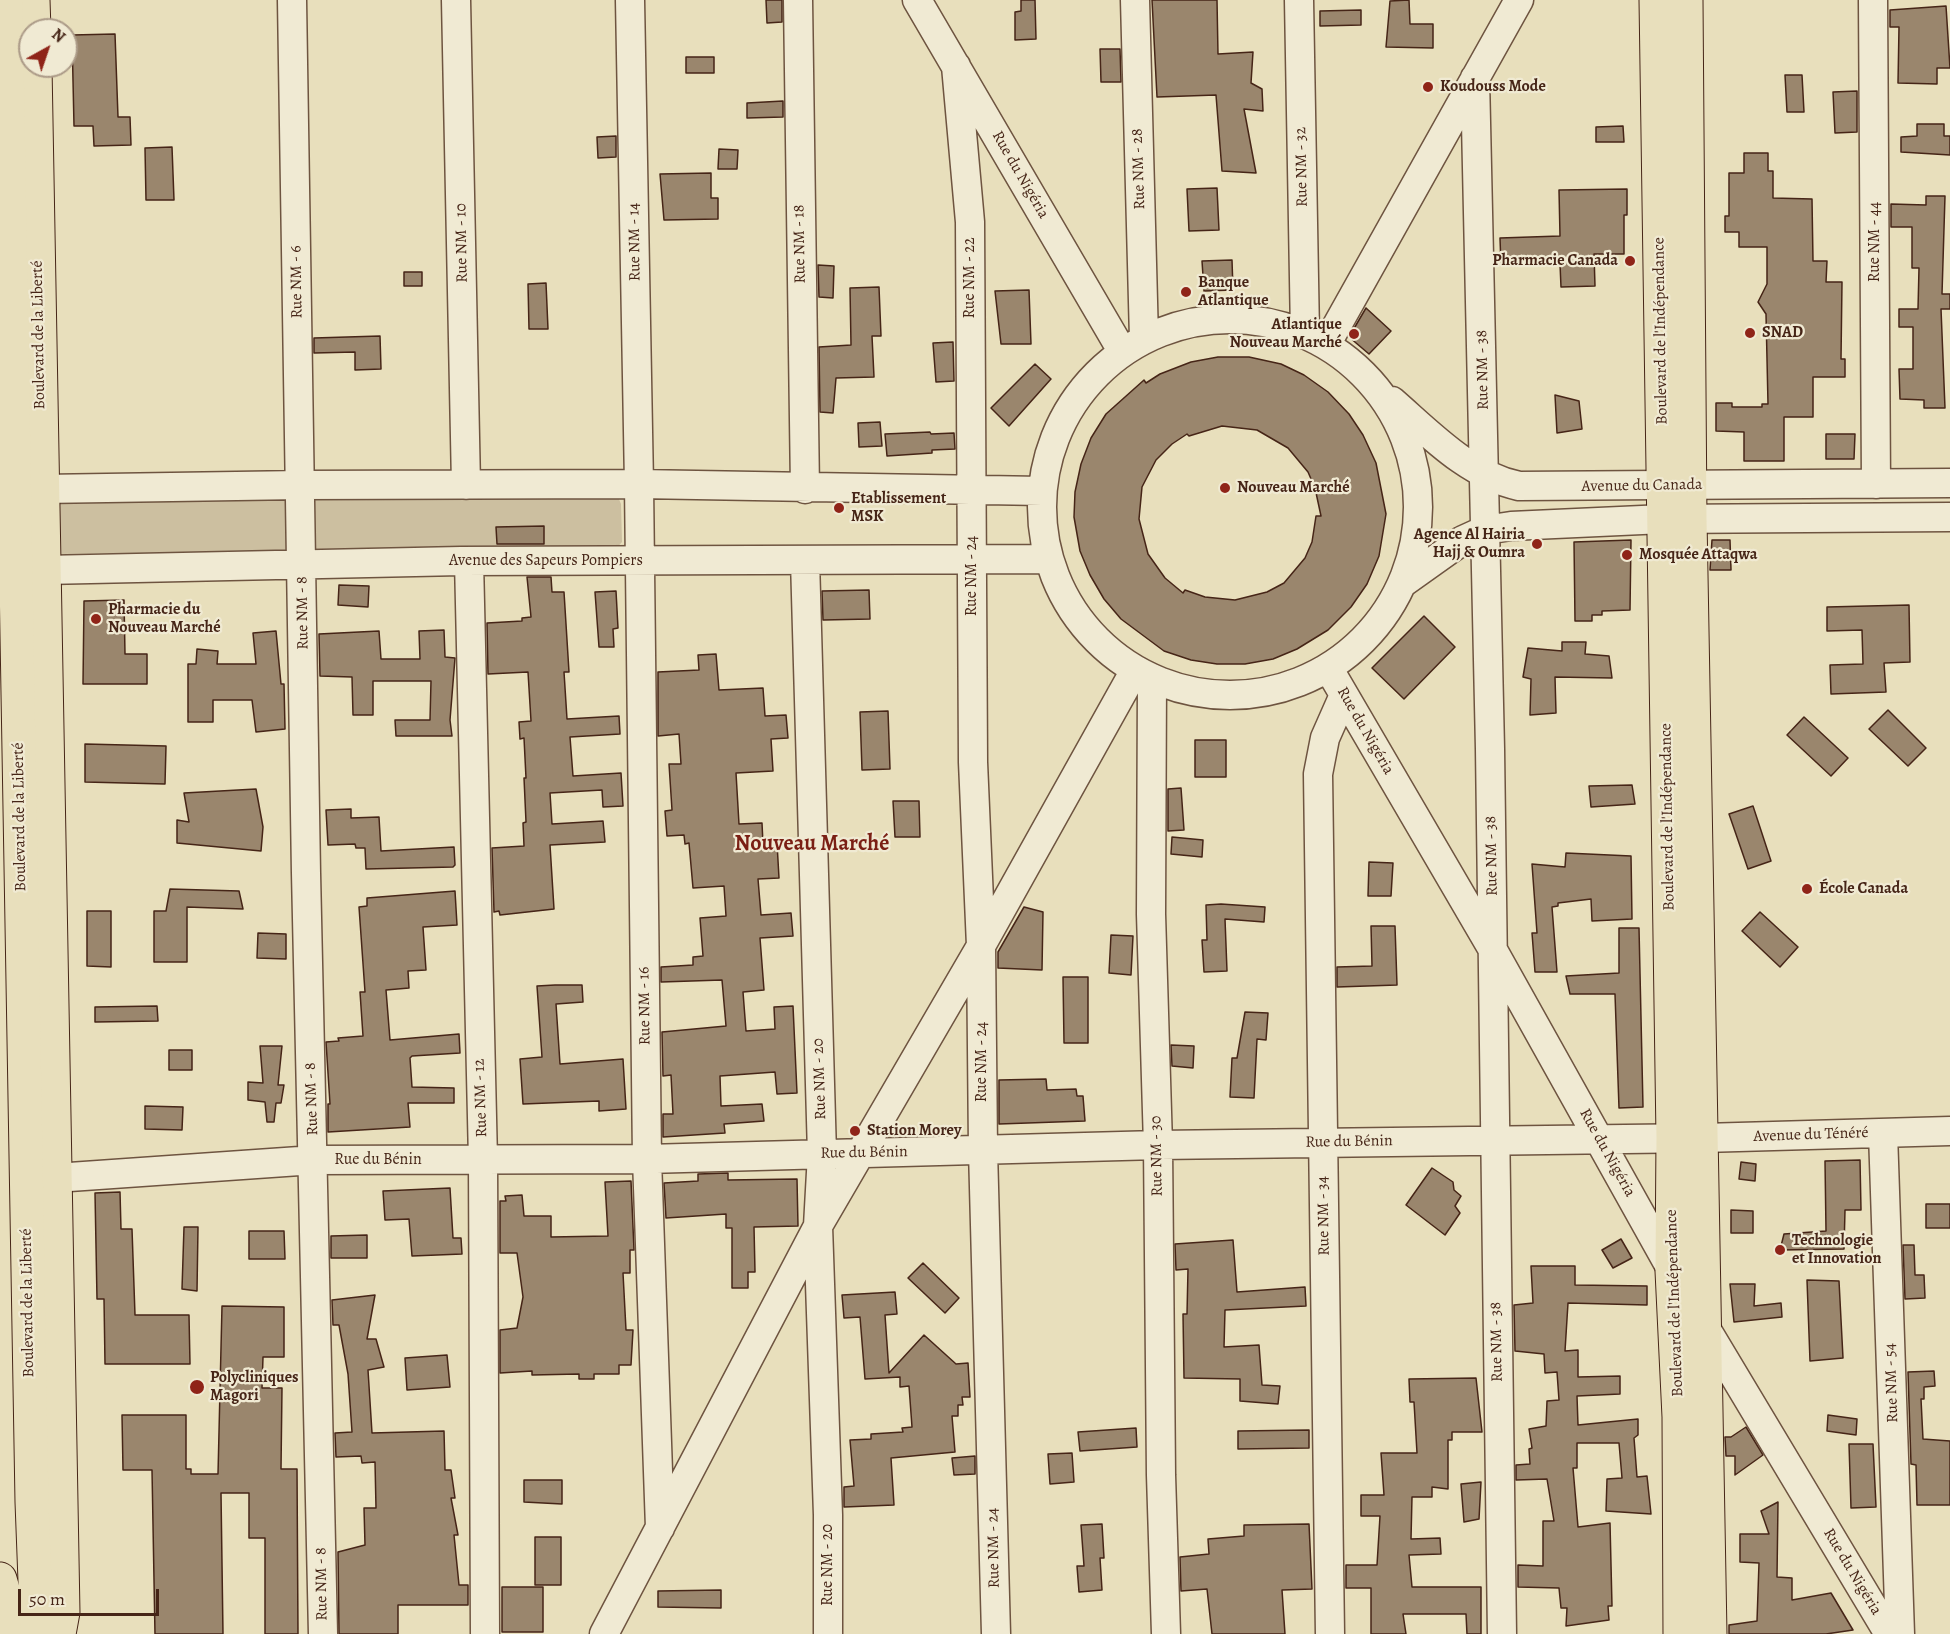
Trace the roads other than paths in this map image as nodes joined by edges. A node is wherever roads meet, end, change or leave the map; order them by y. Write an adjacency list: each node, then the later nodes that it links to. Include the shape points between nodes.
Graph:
1 (6, 0): 70 (main road, Boulevard de la Liberté)
2 (33, 0): 14 (main road)
3 (292, 0): 25 (street, Rue NM - 6)
4 (456, 0): 26 (street, Rue NM - 10)
5 (630, 0): 23 (street, Rue NM - 14)
6 (798, 0): 29 (street, Rue NM - 18)
7 (917, 0): 15 (street, Rue du Nigéria)
8 (1136, 0): 19 (street, Rue NM - 28)
9 (1299, 0): 18 (street, Rue NM - 32)
10 (1519, 0): 17 (street)
11 (1656, 0): 27 (main road, Boulevard de l'Indépendance)
12 (1686, 0): 27 (main road, Boulevard de l'Indépendance)
13 (1873, 0): 24 (street, Rue NM - 44)
14 (34, 18)
15 (956, 66): 19 (street, Rue du Nigéria); 30 (street, Rue NM - 22, via 970,222)
16 (35, 78): 28 (main road, Boulevard de la Liberté)
17 (1475, 78): 18 (street); 21 (street, Rue NM - 38)
18 (1316, 340): 19 (street, via 1260,321 1212,319 1188,323); 20 (street)
19 (1133, 345): 31 (street, via 1079,393 1060,423 1048,456)
20 (1370, 381): 21 (street, Avenue du Canada); 42 (street, via 1398,421 1416,477 1417,537)
21 (1485, 475): 27 (street, Avenue du Canada, via 1519,486); 34 (street, Rue NM - 38)
22 (1950, 483): 24 (street, Avenue du Canada)
23 (639, 484): 26 (street); 29 (street); 39 (street, Rue NM - 16)
24 (1876, 484): 27 (street, Avenue du Canada)
25 (301, 485): 26 (street); 28 (street); 40 (street, Rue NM - 6)
26 (466, 485)
27 (1677, 486): 33 (main road, Boulevard de l'Indépendance)
28 (42, 489): 41 (main road, Boulevard de la Liberté)
29 (805, 489): 30 (street)
30 (971, 490): 31 (street); 35 (street, Rue NM - 24)
31 (1042, 491): 36 (street, via 1042,525)
32 (1950, 517): 33 (street, Avenue du Canada)
33 (1677, 519): 34 (street, Avenue du Canada); 51 (main road, Boulevard de l'Indépendance)
34 (1485, 530): 42 (street, Avenue du Canada, via 1463,540); 48 (street, Rue NM - 38)
35 (972, 559): 36 (street, Avenue des Sapeurs Pompiers); 37 (street, Avenue des Sapeurs Pompiers); 47 (street, Rue NM - 24, via 973,762)
36 (1049, 559): 44 (street, via 1073,611 1112,653)
37 (805, 560): 39 (street, Avenue des Sapeurs Pompiers); 58 (street, Rue NM - 20)
38 (469, 561): 39 (street, Avenue des Sapeurs Pompiers); 40 (street, Avenue des Sapeurs Pompiers); 61 (street, Rue NM - 12)
39 (638, 561): 59 (street, Rue NM - 16)
40 (302, 563): 41 (street, Avenue des Sapeurs Pompiers); 60 (street, Rue NM - 8)
41 (44, 570): 62 (main road, Boulevard de la Liberté)
42 (1404, 582): 43 (street, via 1387,613 1365,640)
43 (1329, 669): 44 (street, via 1272,692 1242,696 1181,689); 45 (street, Rue du Nigéria)
44 (1144, 674): 47 (street); 55 (street, Rue NM - 30)
45 (1344, 695): 48 (street, Rue du Nigéria); 54 (street, Rue NM - 34, via 1325,738 1318,774)
46 (0, 784): 69 (main road, Boulevard de la Liberté)
47 (981, 945): 56 (street, Rue NM - 24); 57 (street)
48 (1493, 950): 52 (street, Rue NM - 38); 53 (street, Rue du Nigéria)
49 (1950, 1131): 50 (street, Avenue du Ténéré)
50 (1883, 1132): 51 (street, Avenue du Ténéré); 82 (street, Rue NM - 54)
51 (1688, 1138): 53 (street, Rue du Bénin); 64 (main road, Boulevard de l'Indépendance); 65 (main road, Boulevard de l'Indépendance)
52 (1494, 1139): 53 (street, Rue du Bénin); 54 (street, Rue du Bénin); 78 (street, Rue NM - 38)
53 (1600, 1139): 64 (street, Rue du Nigéria)
54 (1323, 1142): 55 (street, Rue du Bénin); 77 (street, Rue NM - 34)
55 (1158, 1145): 56 (street, Rue du Bénin); 76 (street, Rue NM - 30, via 1161,1475)
56 (983, 1150): 57 (street, Rue du Bénin); 75 (street, Rue NM - 24)
57 (861, 1153): 58 (street, Rue du Bénin); 63 (street)
58 (822, 1154): 59 (street, Rue du Bénin); 63 (street, Rue NM - 20)
59 (647, 1159): 61 (street, Rue du Bénin); 66 (street, Rue NM - 16)
60 (314, 1160): 61 (street, Rue du Bénin); 62 (street, Rue du Bénin); 71 (street, Rue NM - 8)
61 (483, 1160): 72 (street, Rue NM - 12)
62 (55, 1178): 68 (main road, Boulevard de la Liberté)
63 (818, 1226): 66 (street); 74 (street, Rue NM - 20)
64 (1672, 1271): 65 (street, Rue du Nigéria); 79 (main road, Boulevard de l'Indépendance, via 1679,1418)
65 (1704, 1325): 80 (main road, Boulevard de l'Indépendance); 81 (street, Rue du Nigéria)
66 (660, 1528): 73 (street)
67 (0, 1579): 69 (main road, Boulevard de la Liberté)
68 (63, 1627)
69 (17, 1634)
70 (37, 1634)
71 (323, 1634)
72 (485, 1634)
73 (604, 1634)
74 (828, 1634)
75 (996, 1634)
76 (1167, 1634)
77 (1330, 1634)
78 (1502, 1634)
79 (1680, 1634)
80 (1710, 1634)
81 (1889, 1634)
82 (1900, 1634)

